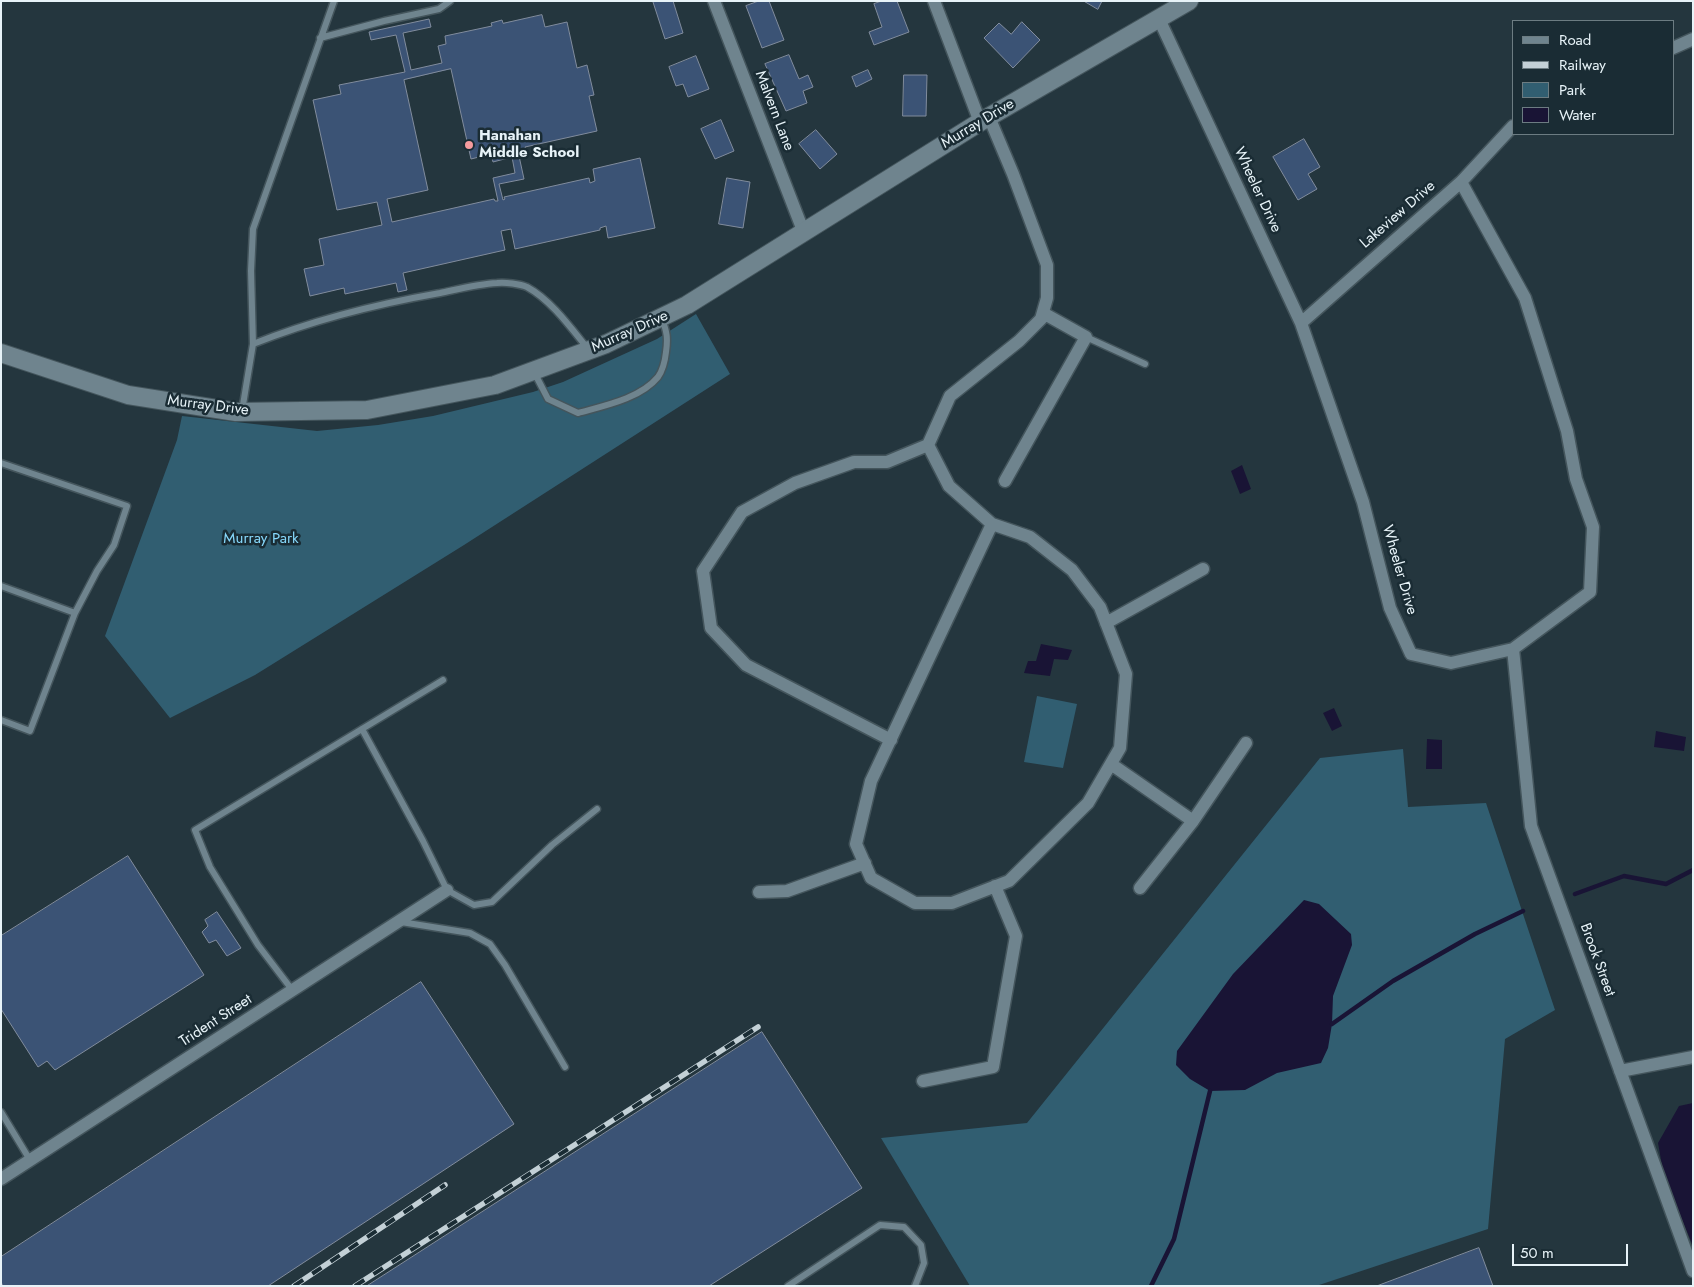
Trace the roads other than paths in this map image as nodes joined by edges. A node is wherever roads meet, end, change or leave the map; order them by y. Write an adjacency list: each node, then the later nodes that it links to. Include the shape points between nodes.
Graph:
1 (334, 1): 7 (lane)
2 (450, 1): 7 (lane, via 438,9)
3 (714, 1): 13 (street, Malvern Lane)
4 (934, 1): 10 (street)
5 (1188, 2): 6 (street, Murray Drive)
6 (1159, 19): 10 (street, Murray Drive); 16 (street, Wheeler Drive)
7 (320, 38): 18 (lane, via 254,229 251,271)
8 (1693, 39): 9 (street)
9 (1674, 48)
10 (984, 119): 13 (street, Murray Drive); 14 (street, via 1012,174 1047,265 1047,298)
11 (1512, 127): 12 (street, Lakeview Drive)
12 (1461, 182): 16 (street, Lakeview Drive); 32 (street, Wheeler Drive, via 1525,298 1593,527 1590,592)
13 (804, 233): 15 (street, Murray Drive)
14 (1043, 313): 17 (street); 24 (street, via 1019,341 950,396)
15 (662, 319): 19 (street, Murray Drive); 22 (lane, via 668,332 668,344 659,376 647,387 618,402 578,413 548,399)
16 (1301, 323): 32 (street, Wheeler Drive, via 1363,502 1390,608 1410,654 1451,663)
17 (1086, 337): 21 (lane); 26 (street)
18 (253, 344): 19 (lane, via 318,322 411,298 498,282 526,287 556,309); 23 (lane)
19 (589, 350): 22 (street, Murray Drive)
20 (1, 353): 23 (street, Murray Drive, via 128,395)
21 (1145, 364)
22 (534, 371): 23 (street, Murray Drive, via 495,385 367,410)
23 (242, 412)
24 (928, 445): 27 (street, via 949,486); 36 (street, via 887,462 854,462 796,483 742,512 703,572 711,628 746,665)
25 (1, 463): 30 (lane, via 127,506 114,545)
26 (1005, 481)
27 (992, 524): 31 (street, via 1030,537 1072,570 1100,606); 36 (street)
28 (1203, 569): 31 (street)
29 (1, 586): 30 (lane)
30 (75, 613): 34 (lane, via 30,731)
31 (1106, 623): 38 (street, via 1126,674 1120,748)
32 (1512, 649): 50 (street, Brook Street, via 1531,826)
33 (443, 680): 35 (lane)
34 (1, 720)
35 (362, 729): 44 (lane); 47 (lane, via 195,830 210,867 258,945)
36 (890, 740): 41 (street, via 871,781 856,844)
37 (1246, 743): 40 (street)
38 (1111, 764): 40 (street); 42 (street, via 1088,803 1009,881)
39 (597, 809): 44 (lane, via 552,845 492,902 474,905)
40 (1193, 820): 43 (street)
41 (865, 863): 42 (street, via 871,878 915,903 952,903); 45 (street, via 788,891)
42 (995, 886): 51 (street, via 1016,936 993,1066)
43 (1140, 888)
44 (447, 890): 46 (street, Trident Street)
45 (759, 892)
46 (400, 922): 47 (street, Trident Street); 49 (lane, via 470,933 490,944)
47 (293, 991): 53 (street, Trident Street)
48 (1693, 1058): 50 (street)
49 (565, 1067)
50 (1620, 1070): 55 (street, Brook Street)
51 (923, 1081)
52 (1, 1112): 53 (lane)
53 (30, 1160): 54 (street, Trident Street)
54 (1, 1178)
55 (1693, 1271)
56 (788, 1286): 57 (lane, via 880,1225 904,1227 920,1246 924,1263)
57 (915, 1286)

